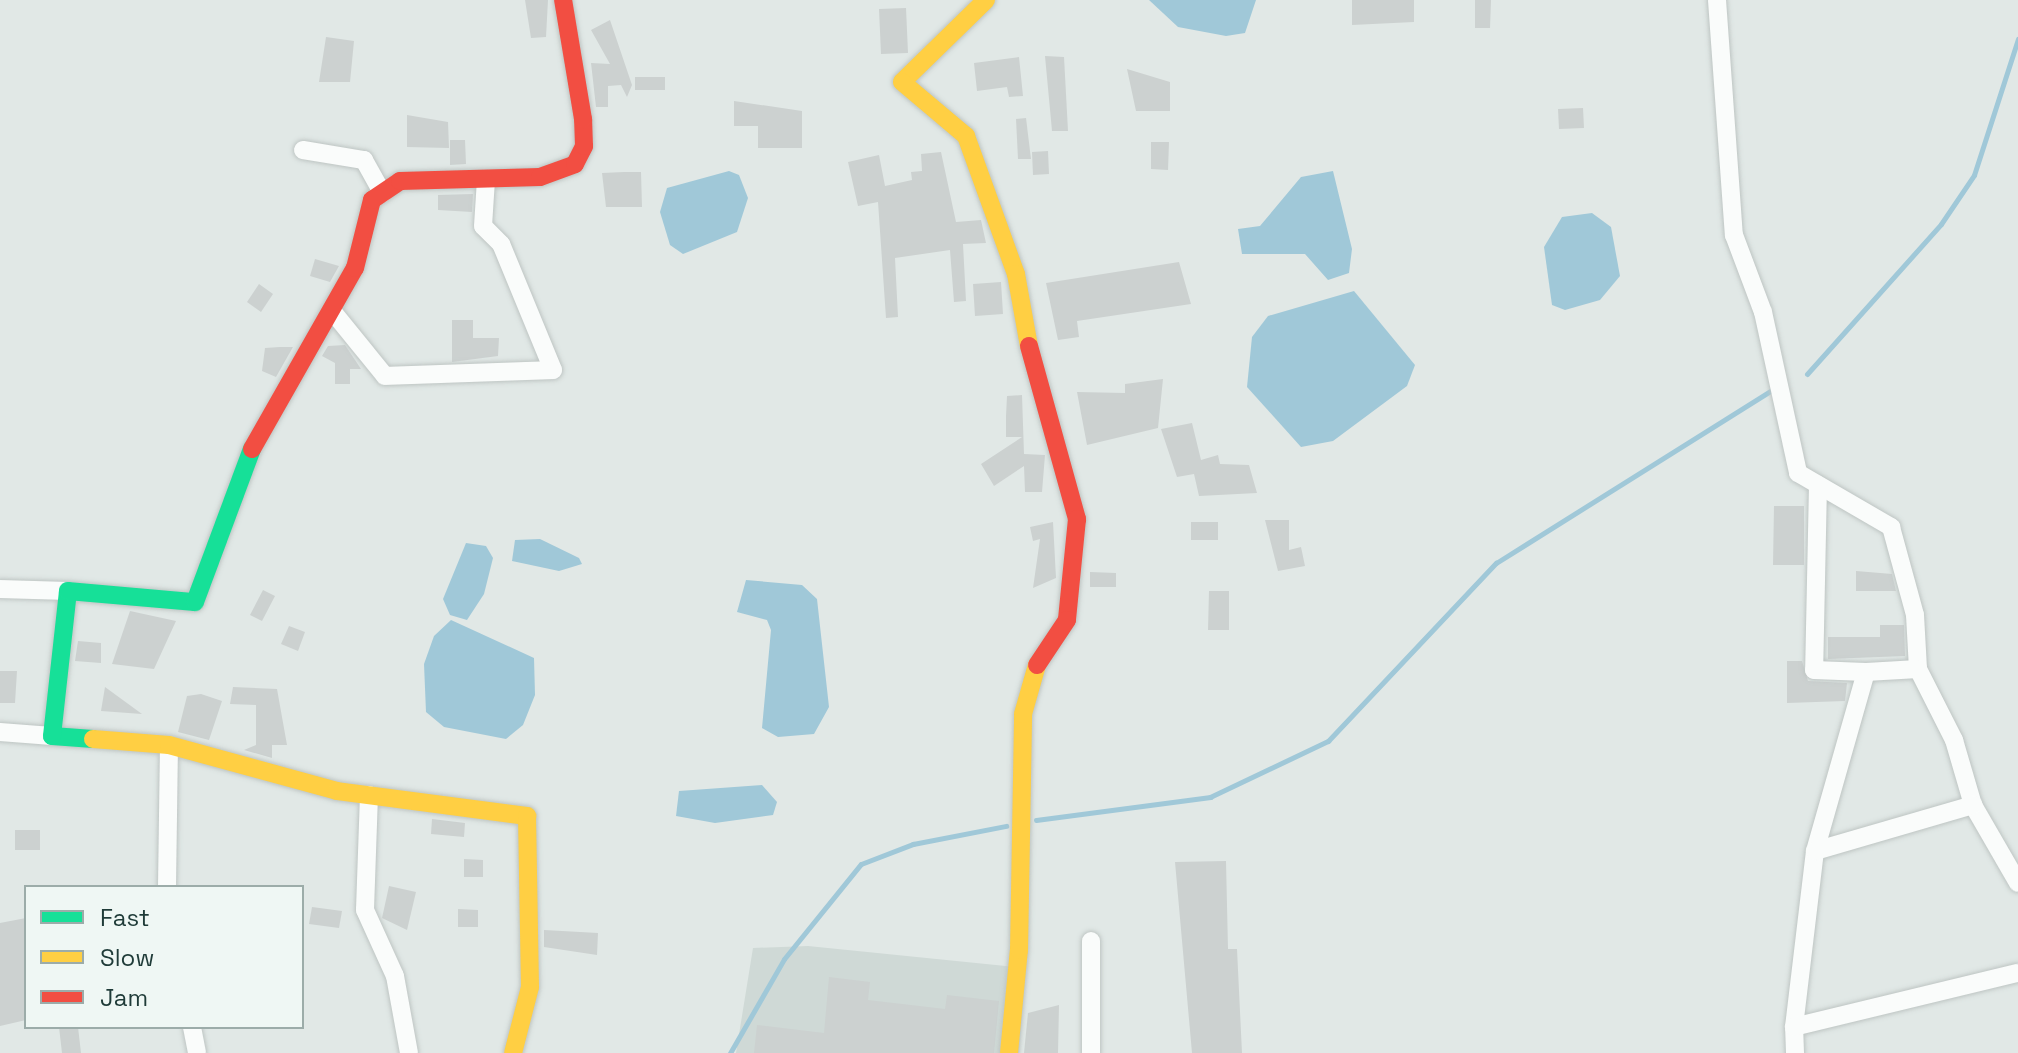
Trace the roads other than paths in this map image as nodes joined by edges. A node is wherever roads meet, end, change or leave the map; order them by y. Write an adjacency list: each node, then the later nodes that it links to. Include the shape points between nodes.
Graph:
1 (563, 0): 5 (street, via 584,146 575,164 540,177)
2 (986, 0): 28 (street, via 902,82 966,136 1016,274 1035,381 1058,436 1077,519 1067,620 1034,669 1023,714 1019,950)
3 (1717, 0): 8 (street, via 1734,235 1763,312 1798,473)
4 (303, 150): 6 (street, via 364,160)
5 (486, 180): 6 (street, via 400,181); 7 (street, via 483,226 501,244 553,370 385,376)
6 (382, 193): 7 (street, via 372,200 355,268)
7 (333, 312): 10 (street, via 251,451 195,602)
8 (1818, 485): 11 (street, via 1891,527 1915,615); 12 (street, via 1814,670)
9 (0, 589): 10 (street)
10 (68, 591): 14 (street)
11 (1918, 669): 12 (street); 17 (street, via 1954,740)
12 (1866, 672): 18 (street)
13 (0, 732): 14 (street)
14 (52, 736): 15 (street)
15 (169, 745): 16 (street); 20 (street)
16 (369, 795): 26 (street, via 365,910 395,976); 27 (street, via 527,816 530,987)
17 (1973, 805): 18 (street); 19 (street)
18 (1815, 851): 23 (street)
19 (2018, 883)
20 (167, 885)
21 (1091, 941): 29 (street)
22 (2018, 973): 23 (street)
23 (1794, 1027): 30 (street)
24 (192, 1029): 25 (street)
25 (197, 1053)
26 (409, 1053)
27 (513, 1053)
28 (1009, 1053)
29 (1091, 1053)
30 (1795, 1053)

